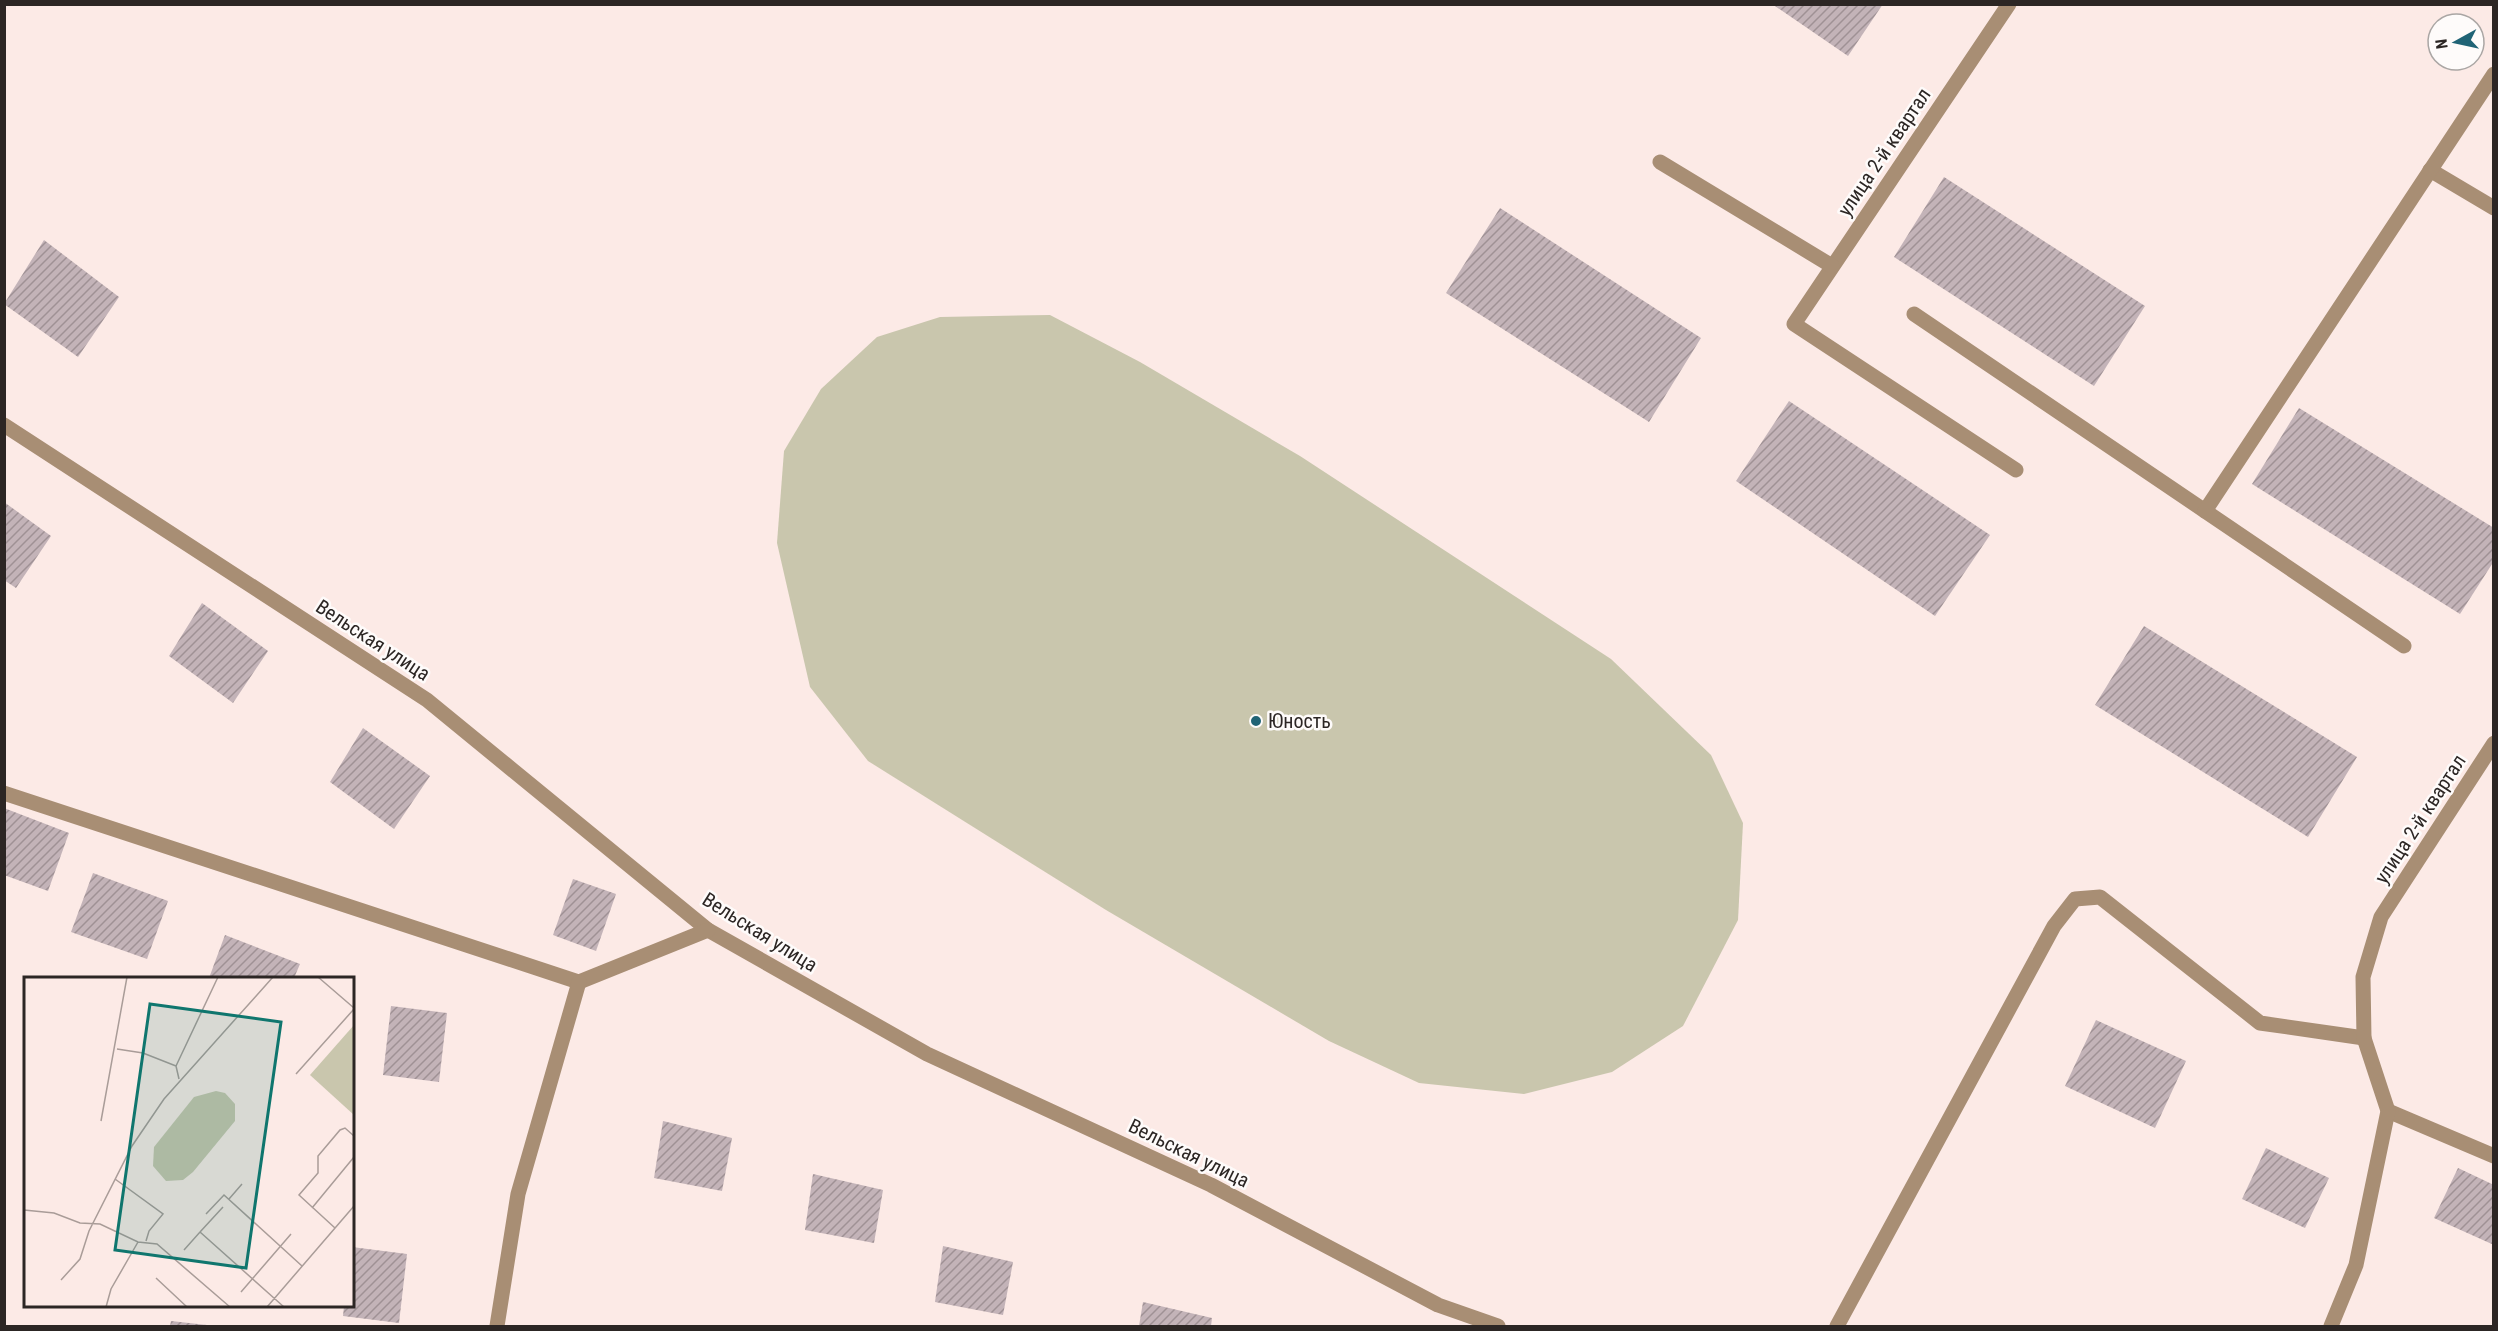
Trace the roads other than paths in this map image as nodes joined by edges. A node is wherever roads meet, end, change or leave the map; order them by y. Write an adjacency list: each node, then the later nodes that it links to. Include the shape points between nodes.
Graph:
1 (2009, 4): 6 (street, улица 2-й квартал)
2 (2493, 74): 4 (street)
3 (1660, 162): 6 (street)
4 (2430, 170): 5 (street); 10 (street)
5 (2493, 208)
6 (1832, 266): 9 (street, улица 2-й квартал, via 1794,324)
7 (1914, 314): 10 (street)
8 (4, 425): 14 (street, Вельская улица, via 427,700)
9 (2016, 470)
10 (2205, 511): 11 (street)
11 (2404, 646)
12 (2493, 743): 16 (street, улица 2-й квартал, via 2381,917 2363,977)
13 (4, 793): 15 (street)
14 (708, 930): 15 (street); 20 (street, Вельская улица, via 927,1054 1210,1185 1438,1305)
15 (579, 982): 19 (street, via 518,1194)
16 (2364, 1038): 17 (street, улица 2-й квартал); 21 (street, via 2260,1023 2100,897 2075,899 2054,926)
17 (2388, 1111): 18 (street); 22 (street, via 2356,1265)
18 (2493, 1155)
19 (497, 1326)
20 (1498, 1326)
21 (1837, 1326)
22 (2331, 1326)

